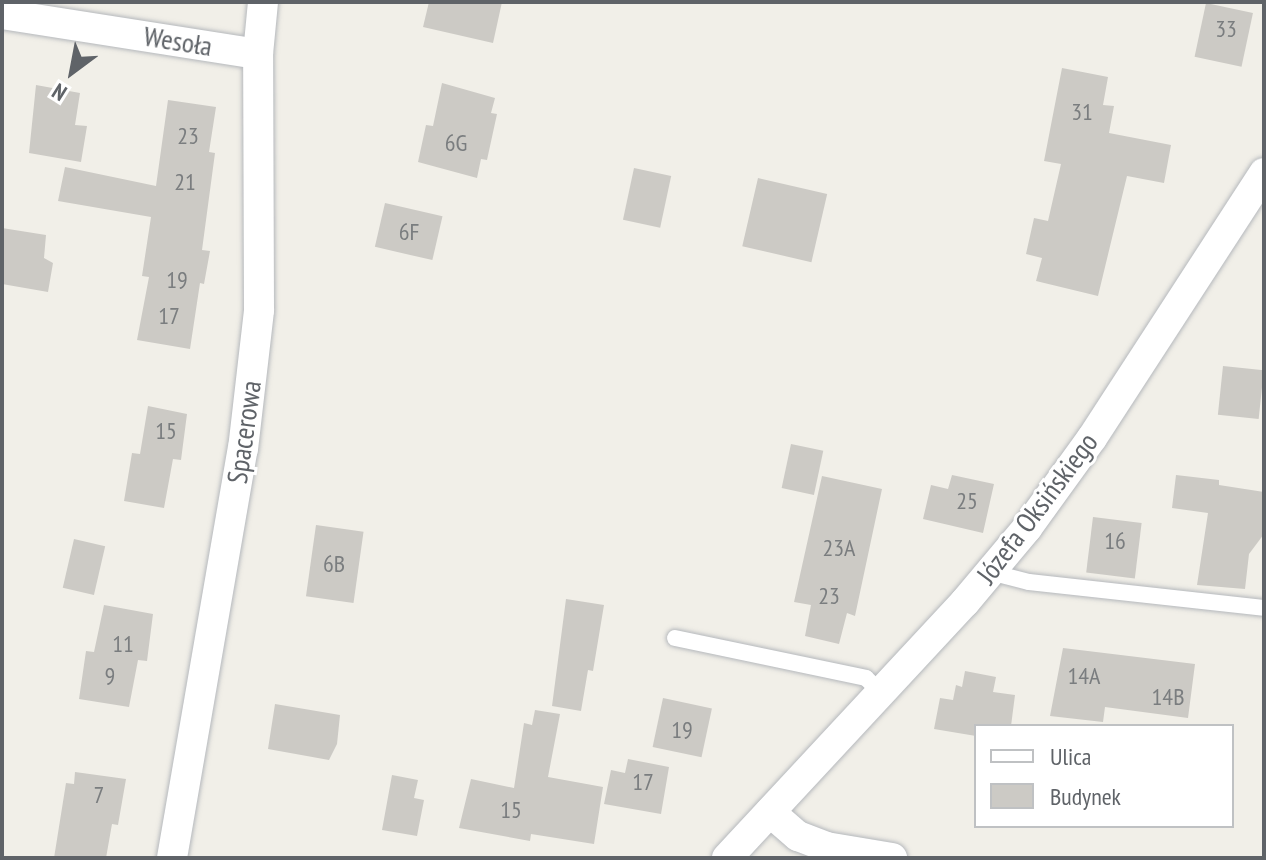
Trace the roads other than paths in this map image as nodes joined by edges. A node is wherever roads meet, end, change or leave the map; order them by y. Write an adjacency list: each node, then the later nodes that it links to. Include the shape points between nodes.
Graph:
1 (263, 2): 3 (street, Spacerowa)
2 (2, 14): 3 (street, Wesoła)
3 (258, 54): 10 (street, Spacerowa, via 259,310 243,449)
4 (1264, 173): 5 (street, Józefa Oksińskiego, via 1092,438)
5 (990, 572): 6 (lane, via 1029,582); 8 (street, Józefa Oksińskiego)
6 (1264, 608)
7 (675, 638): 8 (lane, via 866,678)
8 (881, 693): 9 (street, Józefa Oksińskiego)
9 (770, 812): 11 (street, Józefa Oksińskiego); 12 (street, via 798,836 826,847)
10 (172, 858)
11 (727, 858)
12 (892, 858)

